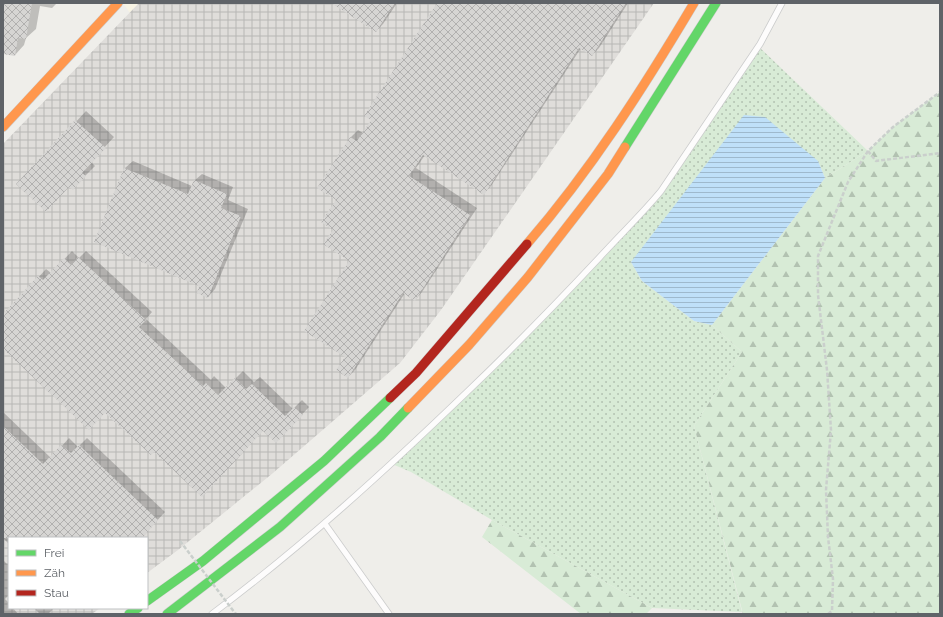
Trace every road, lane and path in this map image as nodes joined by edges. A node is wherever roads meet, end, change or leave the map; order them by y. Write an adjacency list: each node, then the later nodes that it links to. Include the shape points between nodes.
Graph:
1 (118, 3): 6 (main road)
2 (694, 3): 11 (main road, via 587,170 556,210 416,373 324,461 203,561)
3 (716, 3): 12 (main road, via 608,174 528,277 469,345 380,437 286,522)
4 (782, 3): 9 (lane, via 760,44 661,191 497,363)
5 (940, 92): 7 (path, via 893,127)
6 (3, 127)
7 (868, 151): 8 (path, via 876,162); 16 (path, via 848,182 818,256 818,295 827,370 830,430 826,490 833,579 832,611)
8 (940, 153)
9 (325, 524): 13 (lane); 15 (lane)
10 (180, 541): 14 (path, bridge)
11 (148, 601)
12 (166, 614)
13 (212, 614)
14 (236, 614)
15 (389, 614)
16 (828, 614)

